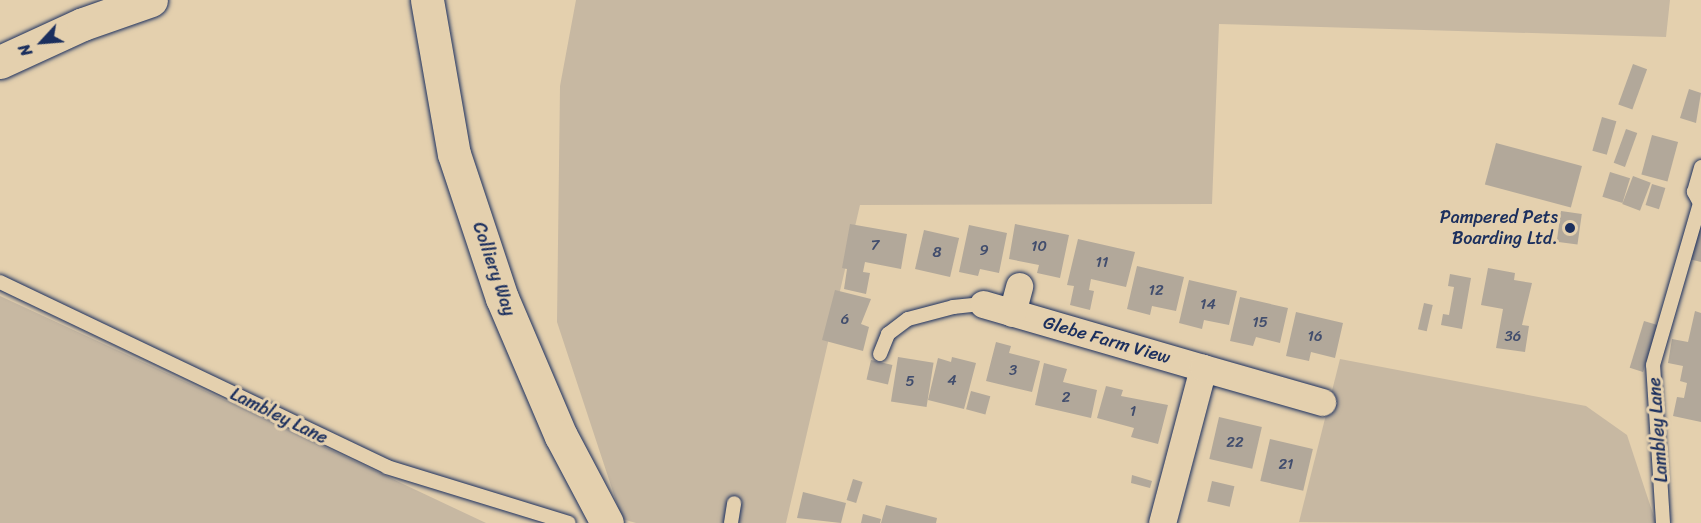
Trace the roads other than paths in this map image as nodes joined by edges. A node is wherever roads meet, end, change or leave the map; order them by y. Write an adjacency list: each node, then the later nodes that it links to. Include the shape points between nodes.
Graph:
1 (151, 0): 3 (main road, via 83,24)
2 (427, 0): 14 (main road, Colliery Way, via 454,154 502,298 561,436)
3 (0, 62)
4 (1701, 167): 17 (lane, Lambley Lane, via 1694,192 1700,203 1653,365)
5 (0, 282): 13 (lane, Lambley Lane, via 387,467)
6 (1019, 286): 8 (street)
7 (983, 304): 8 (street, Glebe Farm View); 9 (lane, Glebe Farm View, via 908,319 888,334)
8 (1012, 313): 10 (street, Glebe Farm View)
9 (880, 354)
10 (1203, 368): 11 (street, Glebe Farm View); 16 (street)
11 (1322, 402)
12 (734, 503): 15 (lane)
13 (569, 523)
14 (607, 523)
15 (731, 523)
16 (1162, 523)
17 (1663, 523)

